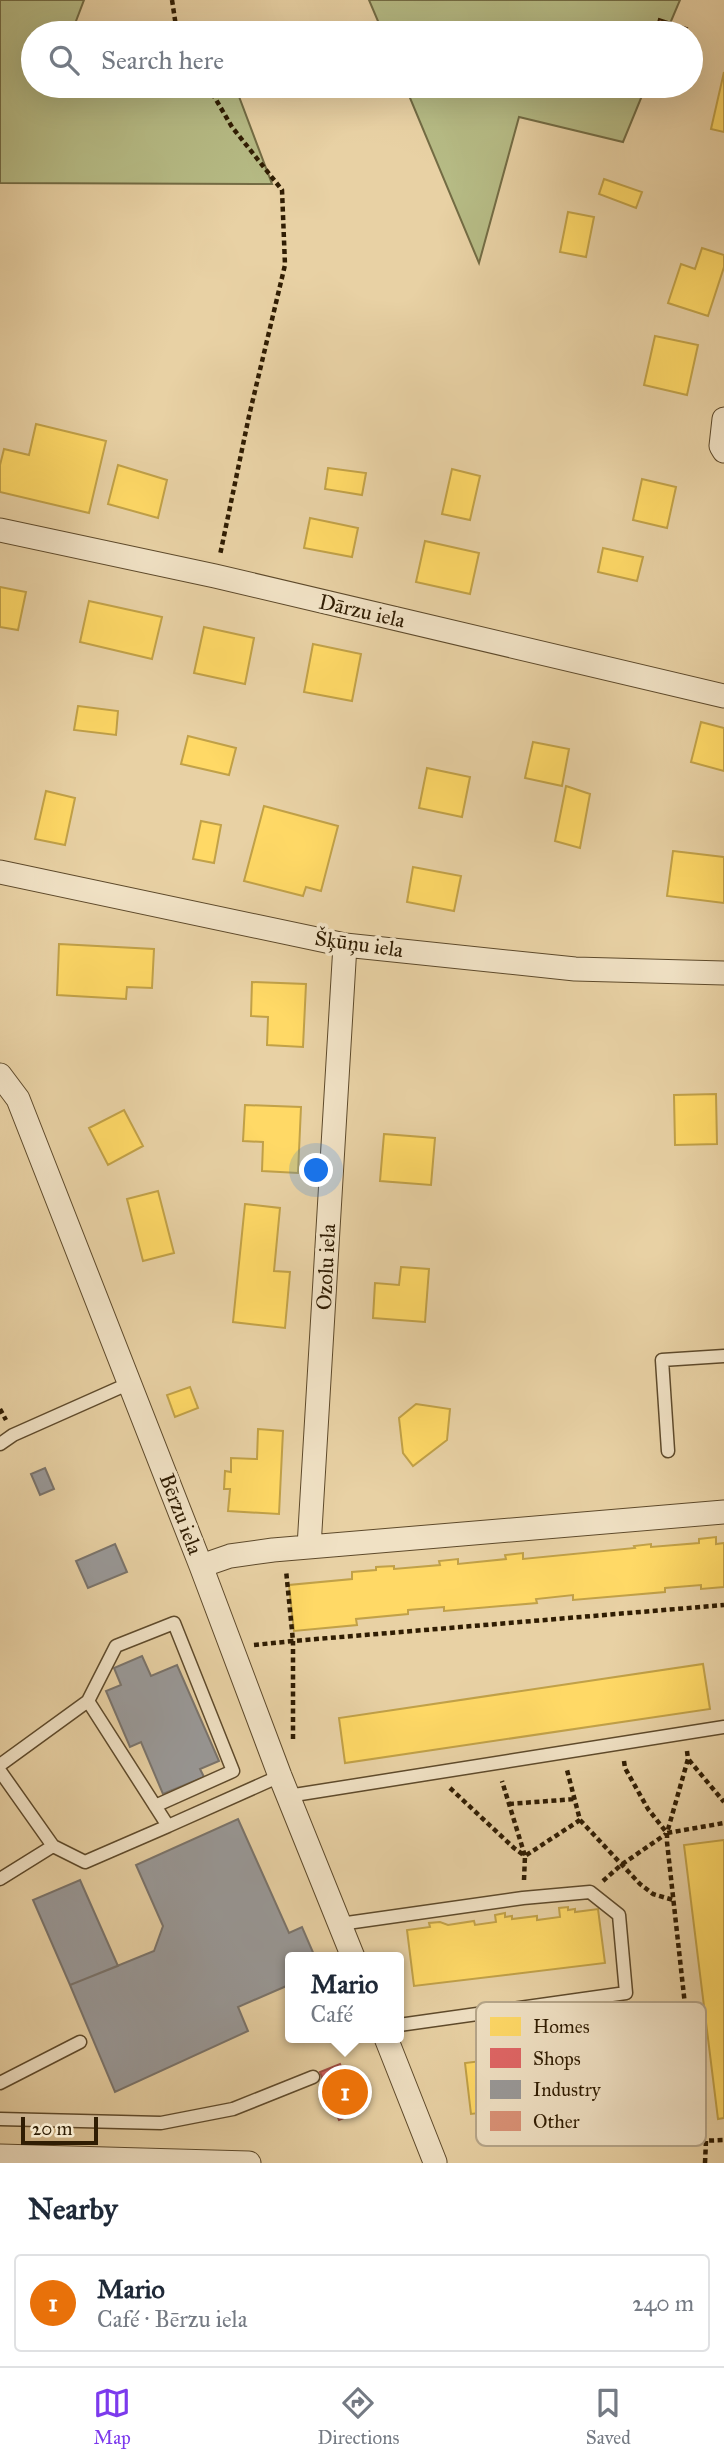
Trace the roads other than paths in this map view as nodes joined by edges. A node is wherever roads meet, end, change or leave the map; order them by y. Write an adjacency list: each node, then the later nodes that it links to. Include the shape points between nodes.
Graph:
1 (724, 419): 2 (street)
2 (724, 451)
3 (0, 530): 4 (street, Dārzu iela)
4 (724, 696)
5 (0, 872): 6 (street, Šķūņu iela)
6 (345, 945): 7 (street, Šķūņu iela, via 575,969); 14 (street, Ozolu iela)
7 (724, 973)
8 (0, 1075): 10 (street, Bērzu iela, via 18,1099)
9 (724, 1356): 12 (lane, via 662,1360)
10 (130, 1383): 11 (lane); 15 (street, Bērzu iela)
11 (0, 1444)
12 (668, 1451)
13 (724, 1512): 14 (street)
14 (309, 1547): 15 (street, via 230,1556)
15 (201, 1566): 20 (street, Bērzu iela)
16 (88, 1701): 18 (lane); 21 (lane); 21 (lane, via 116,1646 174,1623 233,1771)
17 (724, 1727): 20 (lane, via 441,1772)
18 (0, 1765)
19 (0, 1770): 23 (lane)
20 (284, 1786): 22 (lane); 25 (street, Bērzu iela)
21 (155, 1807): 22 (lane)
22 (168, 1826): 23 (lane, via 85,1862)
23 (52, 1846): 24 (lane)
24 (0, 1879)
25 (340, 1924): 26 (street, Bērzu iela); 27 (lane, via 590,1892 619,1915 626,1993)
26 (352, 1952)
27 (562, 2002)
28 (476, 2014): 29 (lane)
29 (404, 2024)
30 (80, 2042): 33 (lane)
31 (388, 2043): 38 (street)
32 (313, 2077): 34 (lane, via 233,2109 161,2123)
33 (0, 2082)
34 (0, 2119)
35 (0, 2156): 36 (street)
36 (249, 2163)
37 (429, 2163): 38 (street)
38 (435, 2163): 39 (street)
39 (452, 2163)

